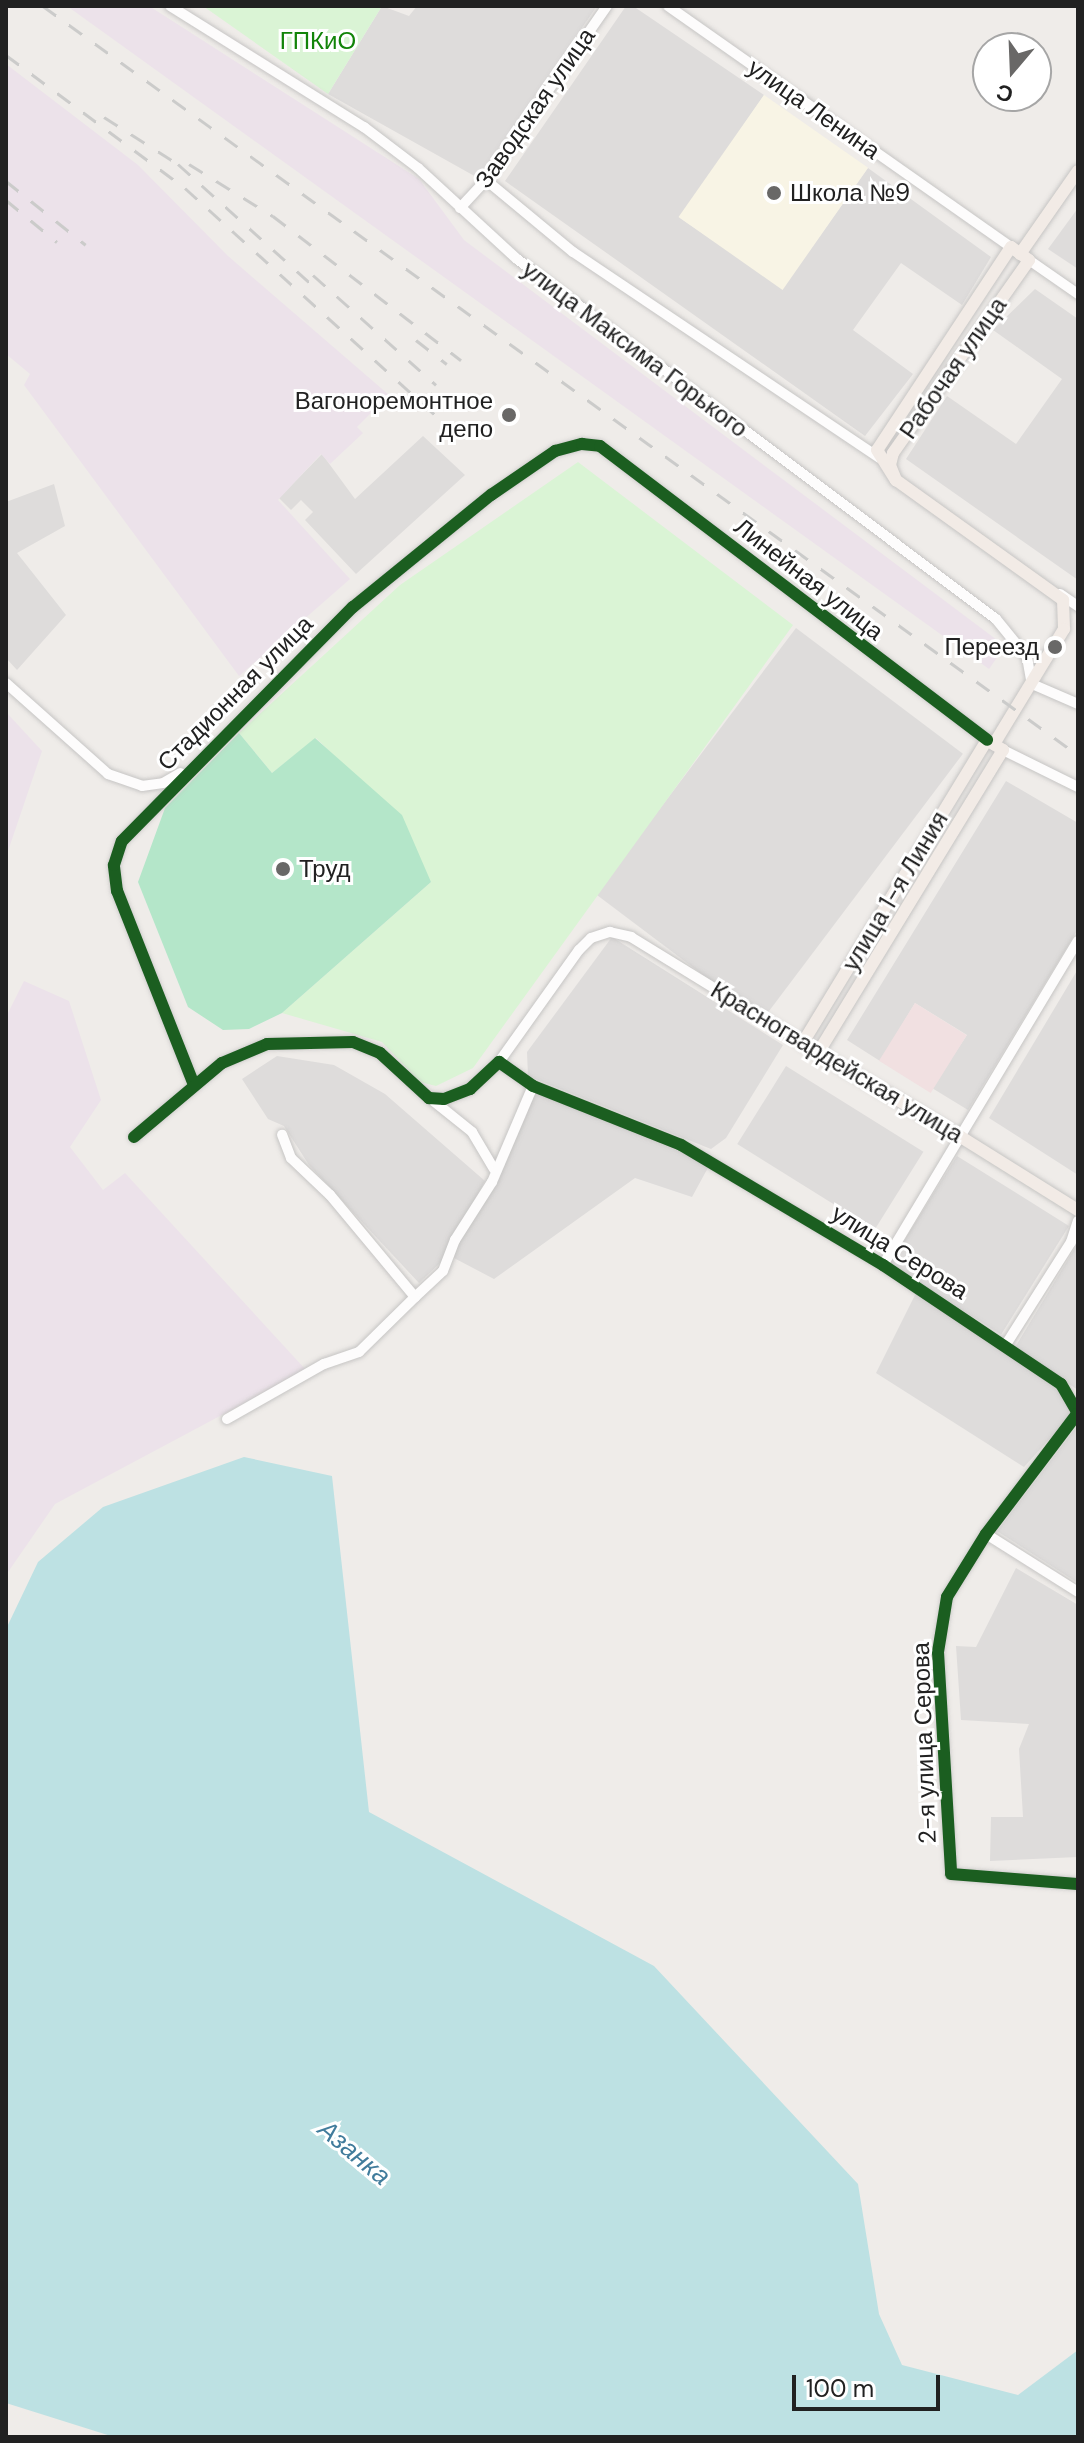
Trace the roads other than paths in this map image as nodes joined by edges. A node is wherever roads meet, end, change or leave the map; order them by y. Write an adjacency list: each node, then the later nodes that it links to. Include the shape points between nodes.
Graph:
1 (170, 6): 6 (street, улица Максима Горького, via 364,127)
2 (607, 6): 5 (street, Заводская улица)
3 (668, 6): 7 (street, улица Ленина)
4 (1078, 171): 7 (main road, Рабочая улица)
5 (486, 180): 6 (street, Заводская улица); 10 (street, улица Максима Горького, via 573,252)
6 (460, 208): 15 (street, улица Максима Горького, via 635,352 996,619 1027,657)
7 (1020, 254): 8 (street, улица Ленина); 10 (main road, Рабочая улица, via 879,441); 11 (main road, Рабочая улица, via 893,453 890,465)
8 (1078, 294)
9 (600, 446): 17 (street, Линейная улица); 18 (street, Стадионная улица, via 555,451 491,495 353,607)
10 (879, 458): 11 (main road, улица Максима Горького)
11 (896, 480): 12 (main road, улица Максима Горького)
12 (1057, 592): 13 (street, улица Максима Горького); 15 (main road, улица 1-я Линия, via 1066,608 1064,629)
13 (1078, 606)
14 (6, 683): 18 (street, via 108,774 142,786 163,783)
15 (1032, 684): 16 (street); 17 (main road, улица 1-я Линия)
16 (1078, 704)
17 (995, 745): 19 (street, Линейная улица); 21 (main road, улица 1-я Линия); 22 (main road, улица 1-я Линия)
18 (189, 768): 24 (street, Стадионная улица, via 122,841 114,865 117,891)
19 (1078, 787)
20 (1078, 941): 29 (street)
21 (803, 1043): 22 (main road, Красногвардейская улица); 23 (street, Красногвардейская улица, via 631,937 610,932 591,938)
22 (818, 1053): 29 (main road, Красногвардейская улица)
23 (499, 1062): 25 (street, улица Серова); 26 (street, via 470,1089 444,1099)
24 (194, 1085): 26 (street, via 222,1063 267,1044 323,1039 353,1042 380,1053); 28 (street, via 166,1115)
25 (533, 1086): 30 (street); 33 (street, улица Серова, via 681,1145)
26 (429, 1098): 30 (street, via 472,1132)
27 (282, 1135): 34 (street, via 291,1158 330,1195)
28 (134, 1137)
29 (961, 1137): 31 (main road, Красногвардейская улица); 33 (street)
30 (494, 1169): 34 (street, via 443,1271)
31 (1078, 1210)
32 (1078, 1221): 35 (street, via 1071,1242)
33 (883, 1265): 35 (street, улица Серова)
34 (415, 1297): 37 (street, via 359,1352 324,1364)
35 (1005, 1346): 36 (street, улица Серова, via 1061,1384)
36 (1078, 1414): 38 (street, 2-я улица Серова)
37 (227, 1419)
38 (986, 1534): 39 (street); 40 (street, 2-я улица Серова, via 947,1597 938,1652 951,1874)
39 (1078, 1592)
40 (1078, 1884)

